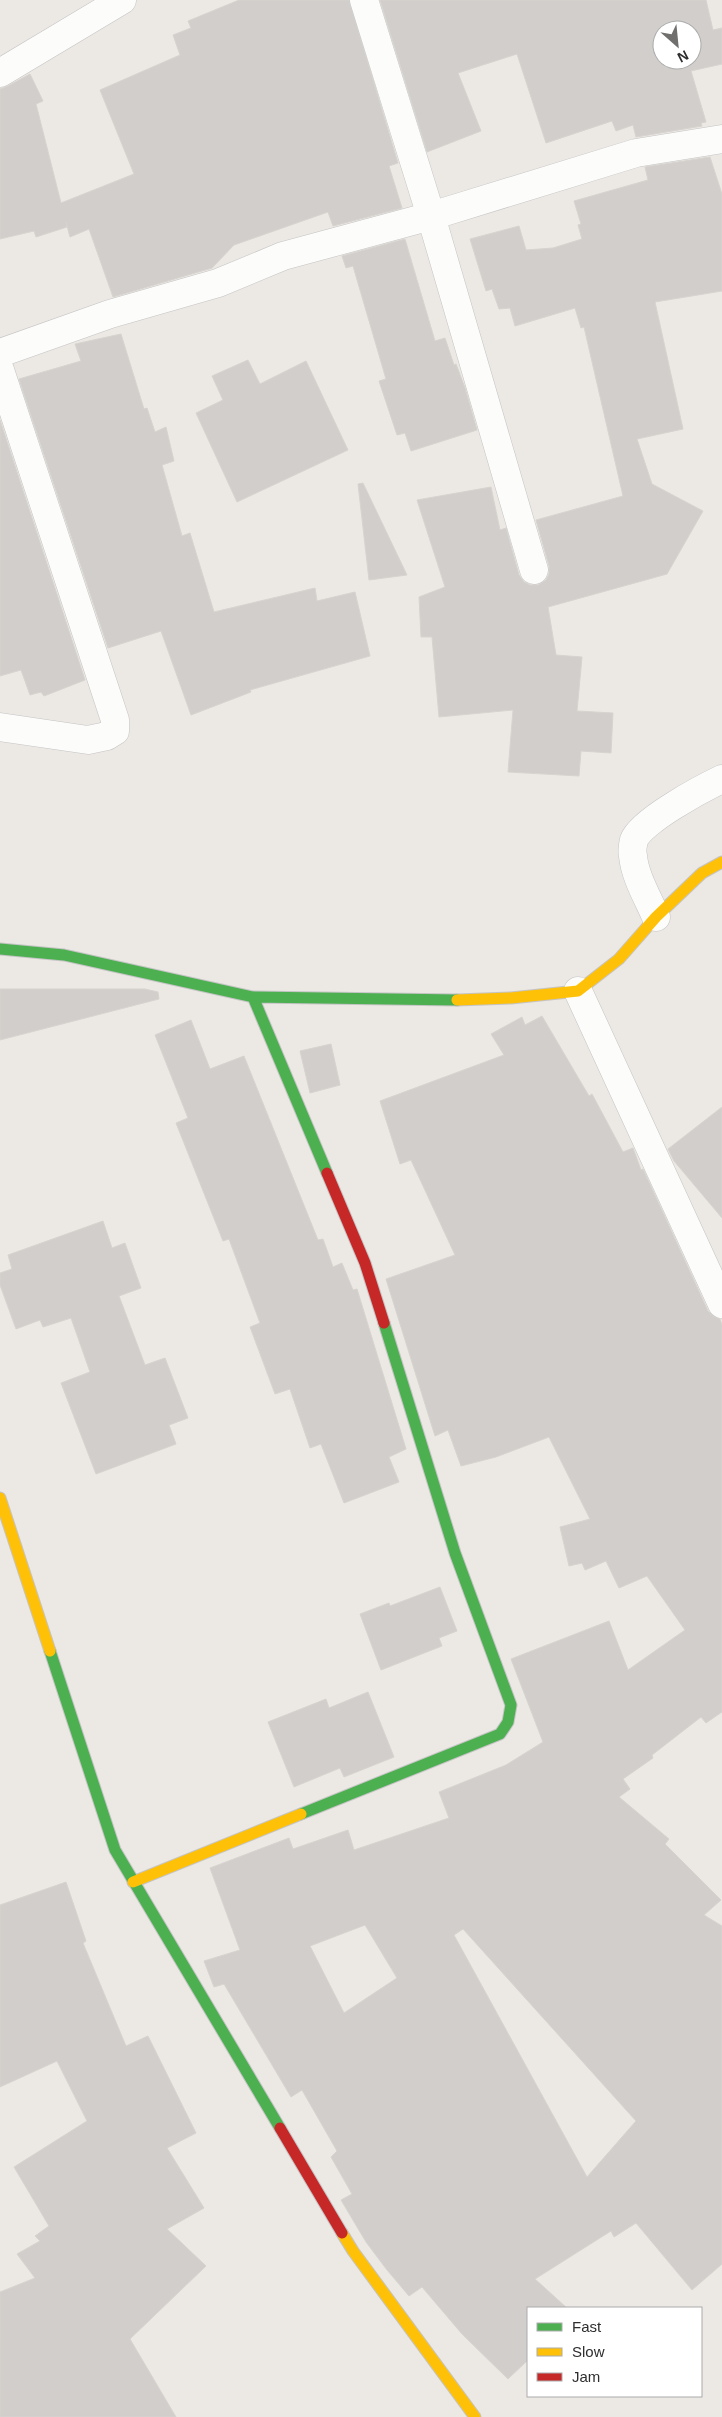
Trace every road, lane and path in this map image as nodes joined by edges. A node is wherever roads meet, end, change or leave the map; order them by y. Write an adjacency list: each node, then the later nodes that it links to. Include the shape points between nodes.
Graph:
1 (122, 0): 3 (street)
2 (364, 0): 5 (street)
3 (0, 73)
4 (722, 139): 5 (street, via 636,153)
5 (431, 216): 6 (street, via 284,256 218,283 110,314); 8 (street)
6 (0, 353)
7 (0, 370): 9 (street, via 115,720 115,731 88,740)
8 (534, 570)
9 (0, 727)
10 (722, 780): 12 (street, via 700,789 657,817 634,839 632,854 636,871)
11 (722, 862): 12 (street, via 702,873)
12 (656, 917): 14 (street, via 613,965)
13 (0, 949): 15 (street, via 64,955)
14 (578, 991): 15 (street, via 428,1002); 16 (street)
15 (253, 997): 18 (street, via 365,1263 455,1553 511,1706 508,1722 500,1734)
16 (722, 1304)
17 (0, 1498): 18 (street, via 115,1850)
18 (133, 1882): 19 (street, via 353,2250)
19 (475, 2417)

